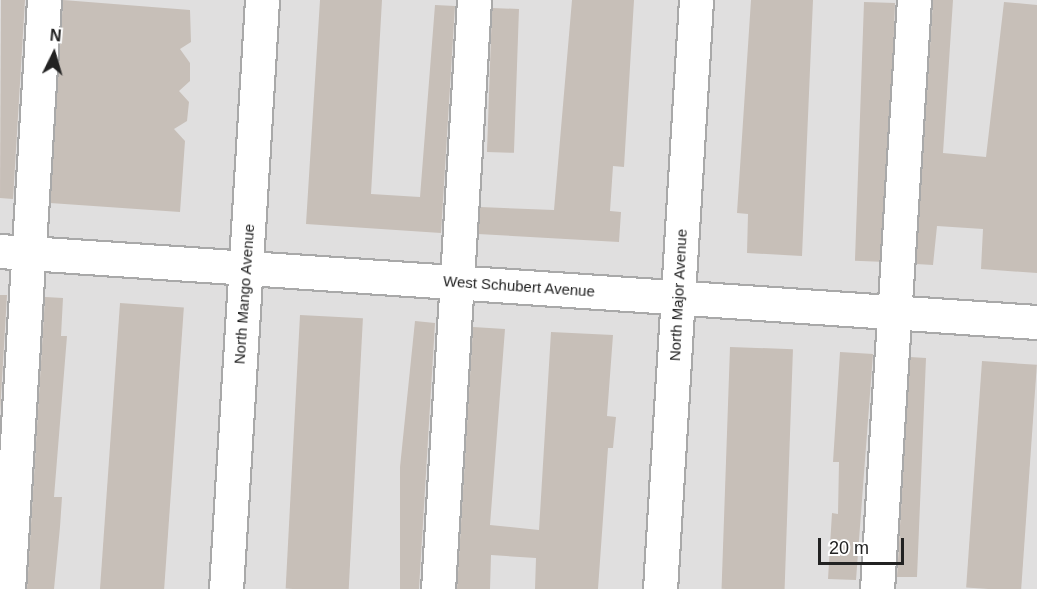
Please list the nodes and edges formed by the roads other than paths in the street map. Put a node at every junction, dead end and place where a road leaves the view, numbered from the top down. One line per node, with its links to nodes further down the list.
1 (44, 0): 6 (street)
2 (262, 0): 7 (street, North Mango Avenue)
3 (474, 0): 8 (street)
4 (696, 0): 9 (street, North Major Avenue)
5 (914, 0): 10 (street)
6 (14, 252): 7 (street, West Schubert Avenue); 12 (street)
7 (246, 267): 8 (street, West Schubert Avenue); 13 (street, North Mango Avenue)
8 (458, 282): 9 (street, West Schubert Avenue); 14 (street)
9 (678, 297): 10 (street, West Schubert Avenue); 15 (street, North Major Avenue)
10 (895, 312): 11 (street, West Schubert Avenue); 16 (street)
11 (1037, 322)
12 (8, 589)
13 (226, 589)
14 (438, 589)
15 (660, 589)
16 (877, 589)

